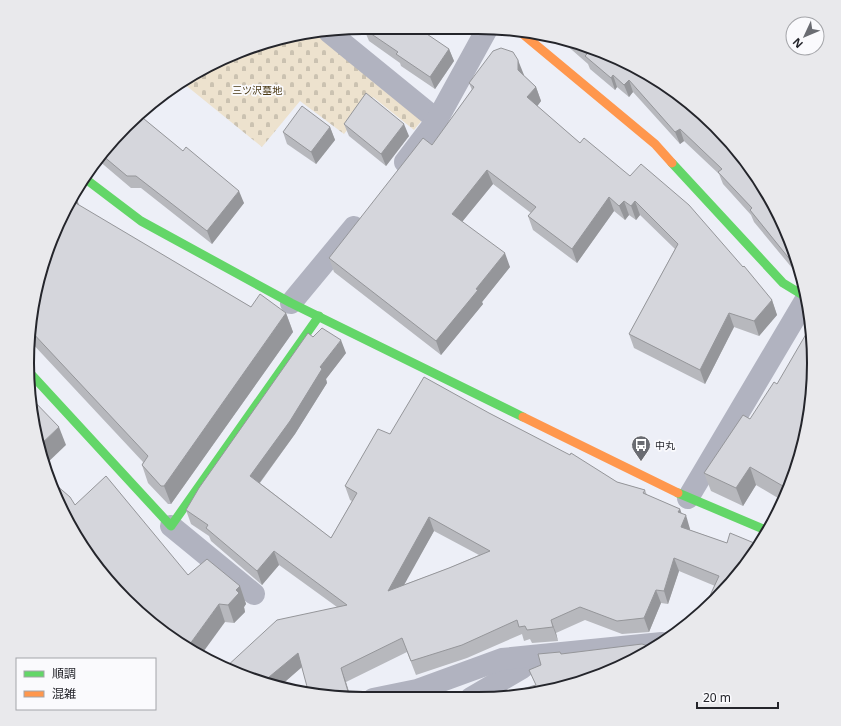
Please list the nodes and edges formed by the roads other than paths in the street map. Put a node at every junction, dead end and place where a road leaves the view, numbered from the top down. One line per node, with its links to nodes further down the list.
1 (480, 34): 4 (street)
2 (334, 36): 4 (street)
3 (528, 38): 8 (street)
4 (437, 120): 5 (street)
5 (392, 178)
6 (88, 181): 9 (street)
7 (364, 213): 9 (street)
8 (800, 294)
9 (291, 303): 11 (street)
10 (802, 305): 13 (street)
11 (320, 316): 13 (street); 14 (street)
12 (35, 378): 14 (street)
13 (688, 498): 15 (street)
14 (171, 526): 16 (street)
15 (763, 528)
16 (254, 594)
17 (648, 644): 18 (street)
18 (537, 656): 19 (street); 20 (street)
19 (407, 692)
20 (481, 692)

